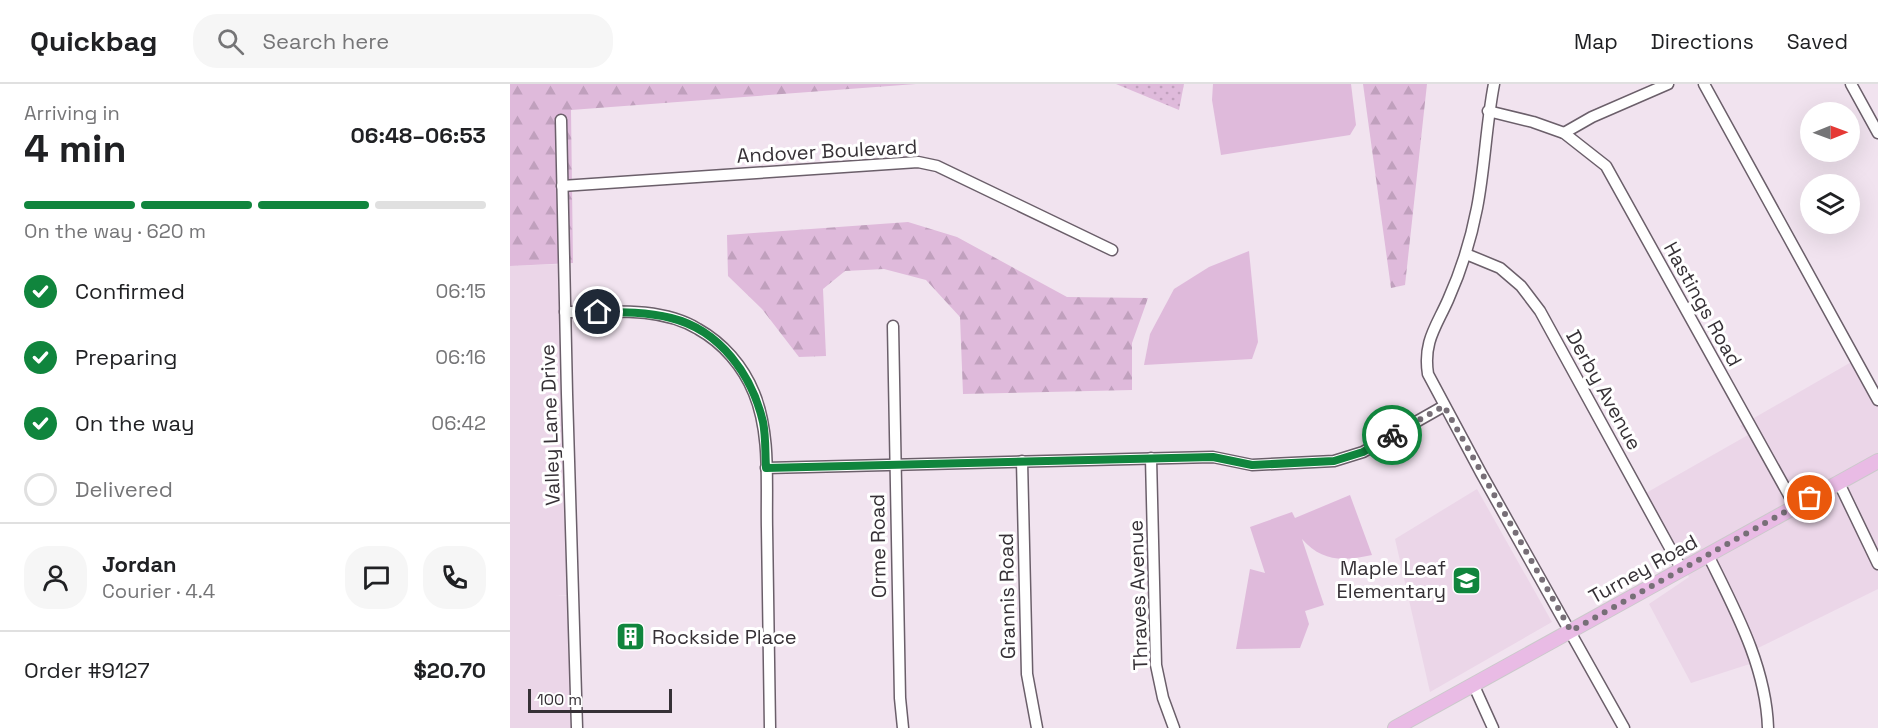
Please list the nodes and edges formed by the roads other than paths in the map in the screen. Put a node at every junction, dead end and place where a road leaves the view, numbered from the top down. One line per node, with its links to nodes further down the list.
1 (1494, 84): 5 (street)
2 (1668, 84): 7 (street)
3 (1704, 84): 14 (street)
4 (1851, 84): 8 (street)
5 (1488, 111): 7 (street, Hastings Road); 11 (street)
6 (561, 120): 9 (street, Valley Lane Drive)
7 (1564, 133): 22 (street, Hastings Road)
8 (1878, 133)
9 (562, 186): 10 (street, Andover Boulevard); 12 (street, Valley Lane Drive)
10 (1112, 250)
11 (1466, 254): 15 (street); 25 (street, Derby Avenue)
12 (565, 312): 20 (street); 28 (street, Valley Lane Drive)
13 (893, 327): 19 (street, Orme Road)
14 (1878, 400)
15 (1444, 406): 16 (street); 26 (street)
16 (1151, 458): 17 (street); 32 (street, Thraves Avenue)
17 (1022, 461): 19 (street); 31 (street, Grannis Road)
18 (1878, 461): 21 (main road, Turney Road)
19 (894, 466): 20 (street); 30 (street, Orme Road)
20 (766, 468): 29 (street)
21 (1839, 483): 22 (main road, Turney Road); 24 (street)
22 (1795, 506): 23 (main road, Turney Road)
23 (1708, 555): 25 (main road, Turney Road); 36 (street)
24 (1878, 564)
25 (1682, 570): 26 (main road, Turney Road)
26 (1571, 631): 27 (main road, Turney Road); 35 (street)
27 (1474, 686): 33 (main road, Turney Road); 34 (street)
28 (577, 728)
29 (770, 728)
30 (903, 728)
31 (1037, 728)
32 (1174, 728)
33 (1395, 728)
34 (1493, 728)
35 (1624, 728)
36 (1768, 728)

